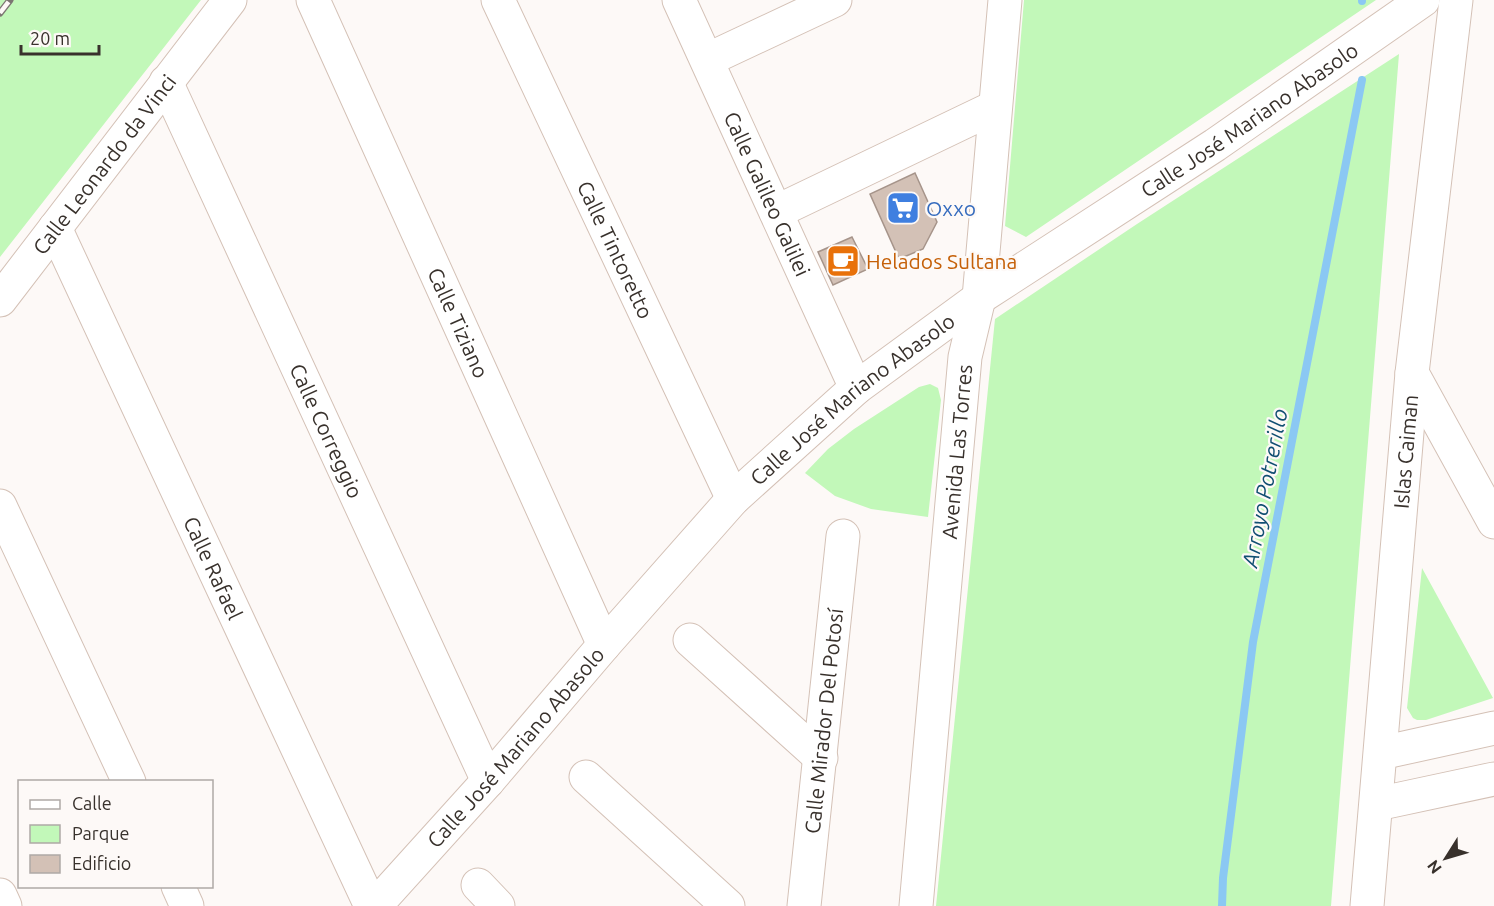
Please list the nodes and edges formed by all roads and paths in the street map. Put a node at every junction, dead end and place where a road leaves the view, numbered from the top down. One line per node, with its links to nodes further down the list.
1 (230, 0): 10 (street, Calle Leonardo da Vinci)
2 (313, 0): 23 (street, Calle Tiziano)
3 (498, 0): 18 (street, Calle Tintoretto)
4 (679, 0): 9 (street, Calle Galileo Galilei)
5 (835, 0): 9 (street)
6 (1005, 0): 11 (street, Avenida Las Torres)
7 (1423, 0): 14 (street, Calle José Mariano Abasolo)
8 (1456, 0): 16 (street, Islas Caiman)
9 (707, 60): 12 (street, Calle Galileo Galilei)
10 (166, 82): 13 (street, Calle Leonardo da Vinci); 30 (street, Calle Correggio)
11 (995, 107): 12 (street); 14 (street, Avenida Las Torres)
12 (776, 212): 17 (street, Calle Galileo Galilei)
13 (55, 228): 15 (street, Calle Leonardo da Vinci); 36 (street, Calle Rafael)
14 (979, 298): 17 (street, Calle José Mariano Abasolo); 39 (street, Avenida Las Torres)
15 (0, 300)
16 (1412, 373): 20 (street); 25 (street, Islas Caiman)
17 (856, 388): 18 (street, Calle José Mariano Abasolo)
18 (733, 499): 23 (street, Calle José Mariano Abasolo)
19 (0, 506): 29 (street)
20 (1494, 522)
21 (843, 536): 26 (street, Calle Mirador Del Potosí)
22 (690, 640): 26 (street)
23 (604, 645): 30 (street, Calle José Mariano Abasolo)
24 (1494, 728): 25 (street)
25 (1380, 753): 31 (street, Islas Caiman)
26 (821, 758): 38 (street, Calle Mirador Del Potosí)
27 (586, 777): 37 (street)
28 (1494, 779): 31 (street)
29 (128, 780)
30 (488, 781): 36 (street, Calle José Mariano Abasolo)
31 (1377, 804): 40 (street, Islas Caiman)
32 (179, 888): 35 (street)
33 (0, 895): 34 (street)
34 (5, 906)
35 (187, 906)
36 (373, 906)
37 (728, 906)
38 (804, 906)
39 (916, 906)
40 (1367, 906)

